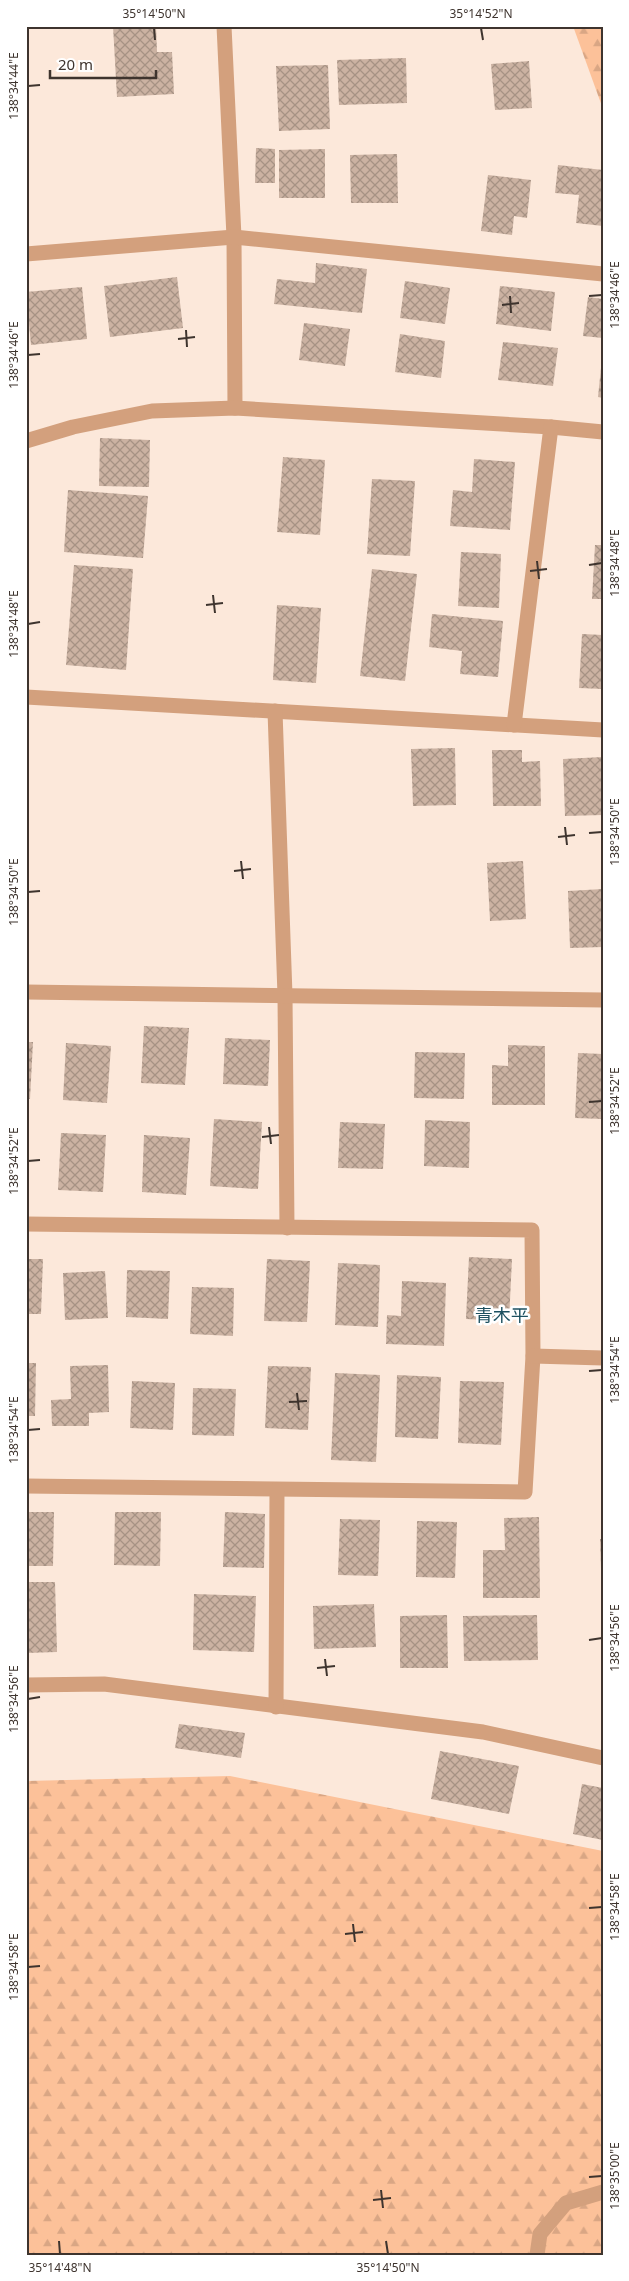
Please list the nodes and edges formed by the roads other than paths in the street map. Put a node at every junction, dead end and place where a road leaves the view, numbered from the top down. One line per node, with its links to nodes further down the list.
1 (224, 26): 2 (street)
2 (234, 237): 3 (street); 4 (street); 5 (street)
3 (26, 254)
4 (603, 274)
5 (235, 408): 6 (street); 8 (street)
6 (551, 427): 7 (street); 11 (street)
7 (603, 432)
8 (26, 441)
9 (26, 697): 10 (street)
10 (275, 711): 11 (street); 14 (street)
11 (514, 724): 12 (street)
12 (603, 730)
13 (26, 992): 14 (street)
14 (286, 995): 15 (street); 17 (street)
15 (603, 1000)
16 (26, 1224): 17 (street)
17 (288, 1228): 18 (street)
18 (533, 1356): 19 (street); 21 (street)
19 (603, 1358)
20 (26, 1486): 21 (street)
21 (277, 1490): 23 (street)
22 (26, 1685): 23 (street)
23 (276, 1707): 24 (street)
24 (603, 1758)
25 (603, 2192): 26 (street)
26 (537, 2255)

